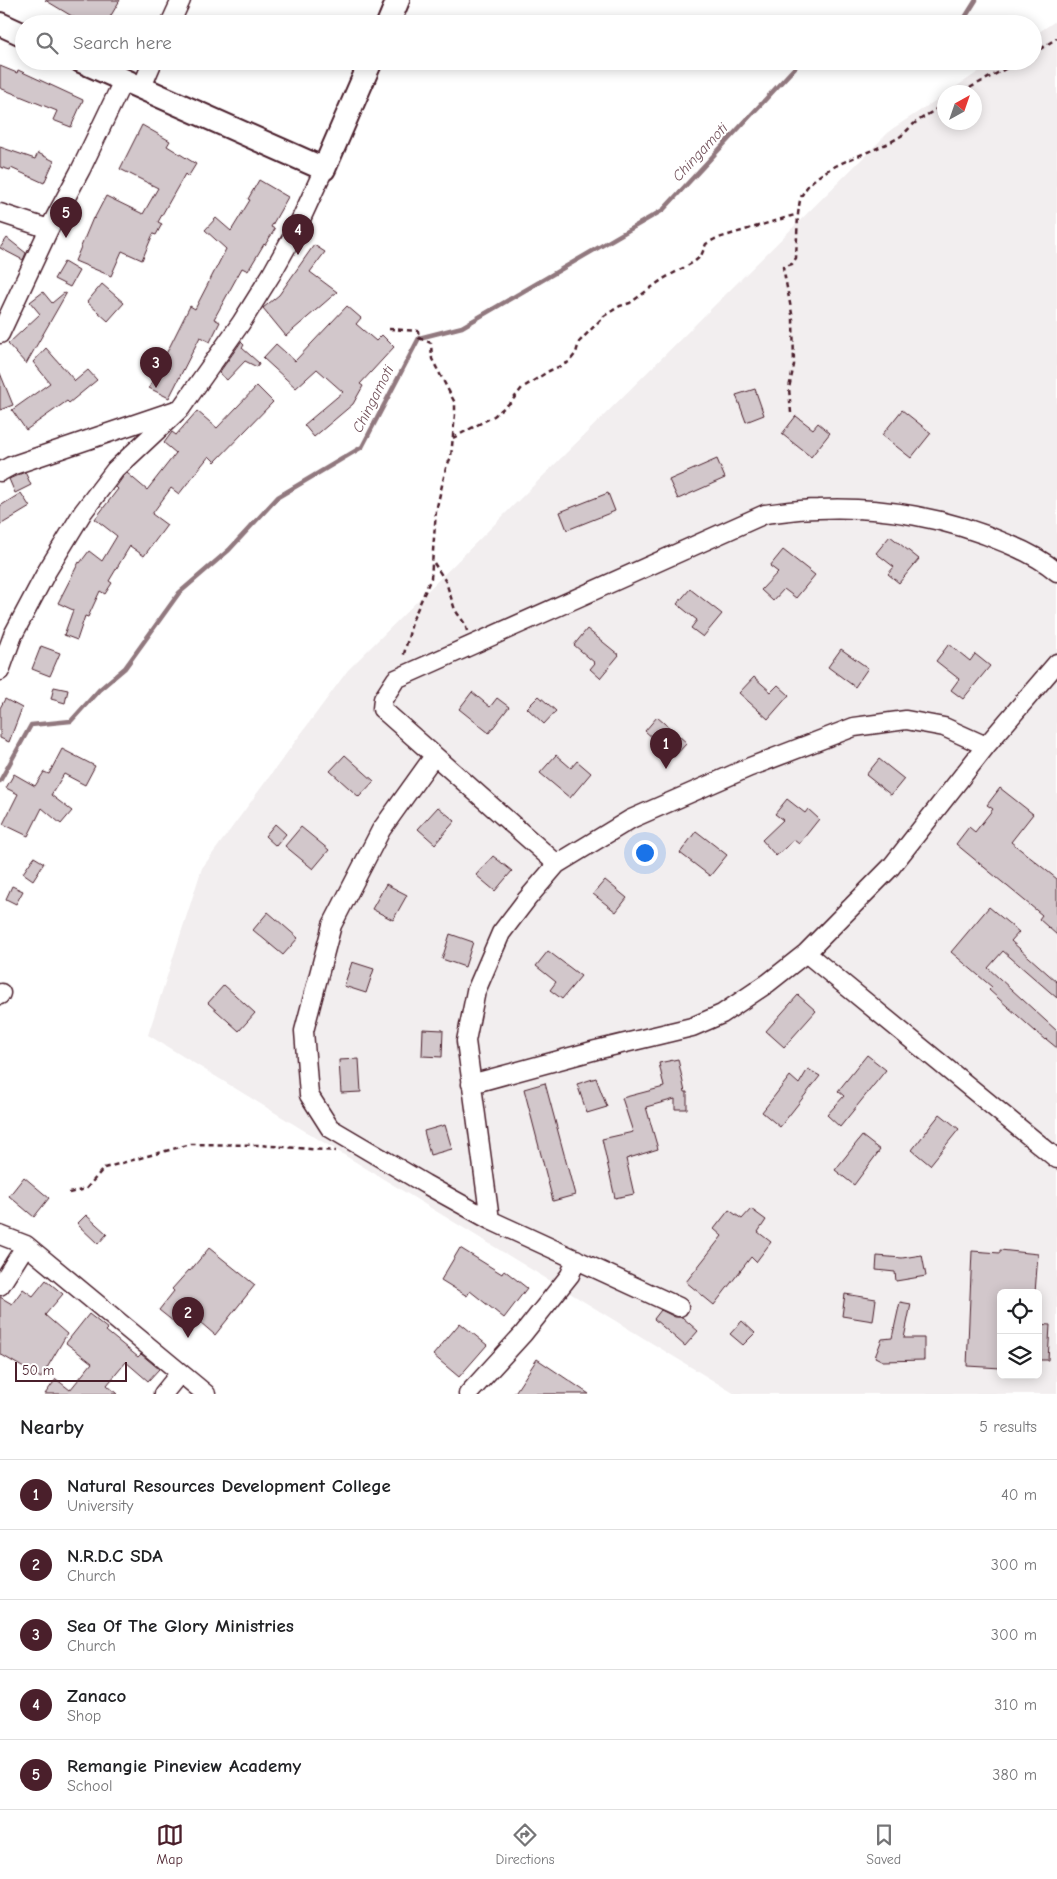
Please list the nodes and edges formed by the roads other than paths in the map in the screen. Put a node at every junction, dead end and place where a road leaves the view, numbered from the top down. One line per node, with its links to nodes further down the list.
1 (181, 0): 3 (street)
2 (398, 0): 4 (main road)
3 (174, 15)
4 (392, 15)
5 (0, 24): 6 (main road)
6 (15, 31)
7 (100, 70): 10 (main road)
8 (146, 70): 10 (street)
9 (367, 70): 11 (main road)
10 (132, 85): 11 (main road); 13 (street)
11 (324, 169): 15 (street)
12 (0, 213): 13 (street)
13 (49, 229): 14 (street)
14 (0, 334)
15 (181, 408): 16 (street); 19 (street)
16 (0, 472)
17 (1057, 572): 21 (street)
18 (1057, 663): 20 (street)
19 (0, 671)
20 (986, 746): 22 (street); 23 (street)
21 (434, 756): 22 (street); 26 (street)
22 (557, 864): 24 (street)
23 (806, 953): 24 (street); 25 (street)
24 (471, 1084): 26 (street)
25 (1057, 1159)
26 (490, 1220): 29 (street)
27 (0, 1235): 28 (street)
28 (26, 1245): 30 (street); 32 (street)
29 (576, 1259): 31 (street); 35 (street)
30 (0, 1286)
31 (679, 1306)
32 (180, 1373): 33 (street); 34 (street)
33 (163, 1394)
34 (206, 1394)
35 (468, 1394)

